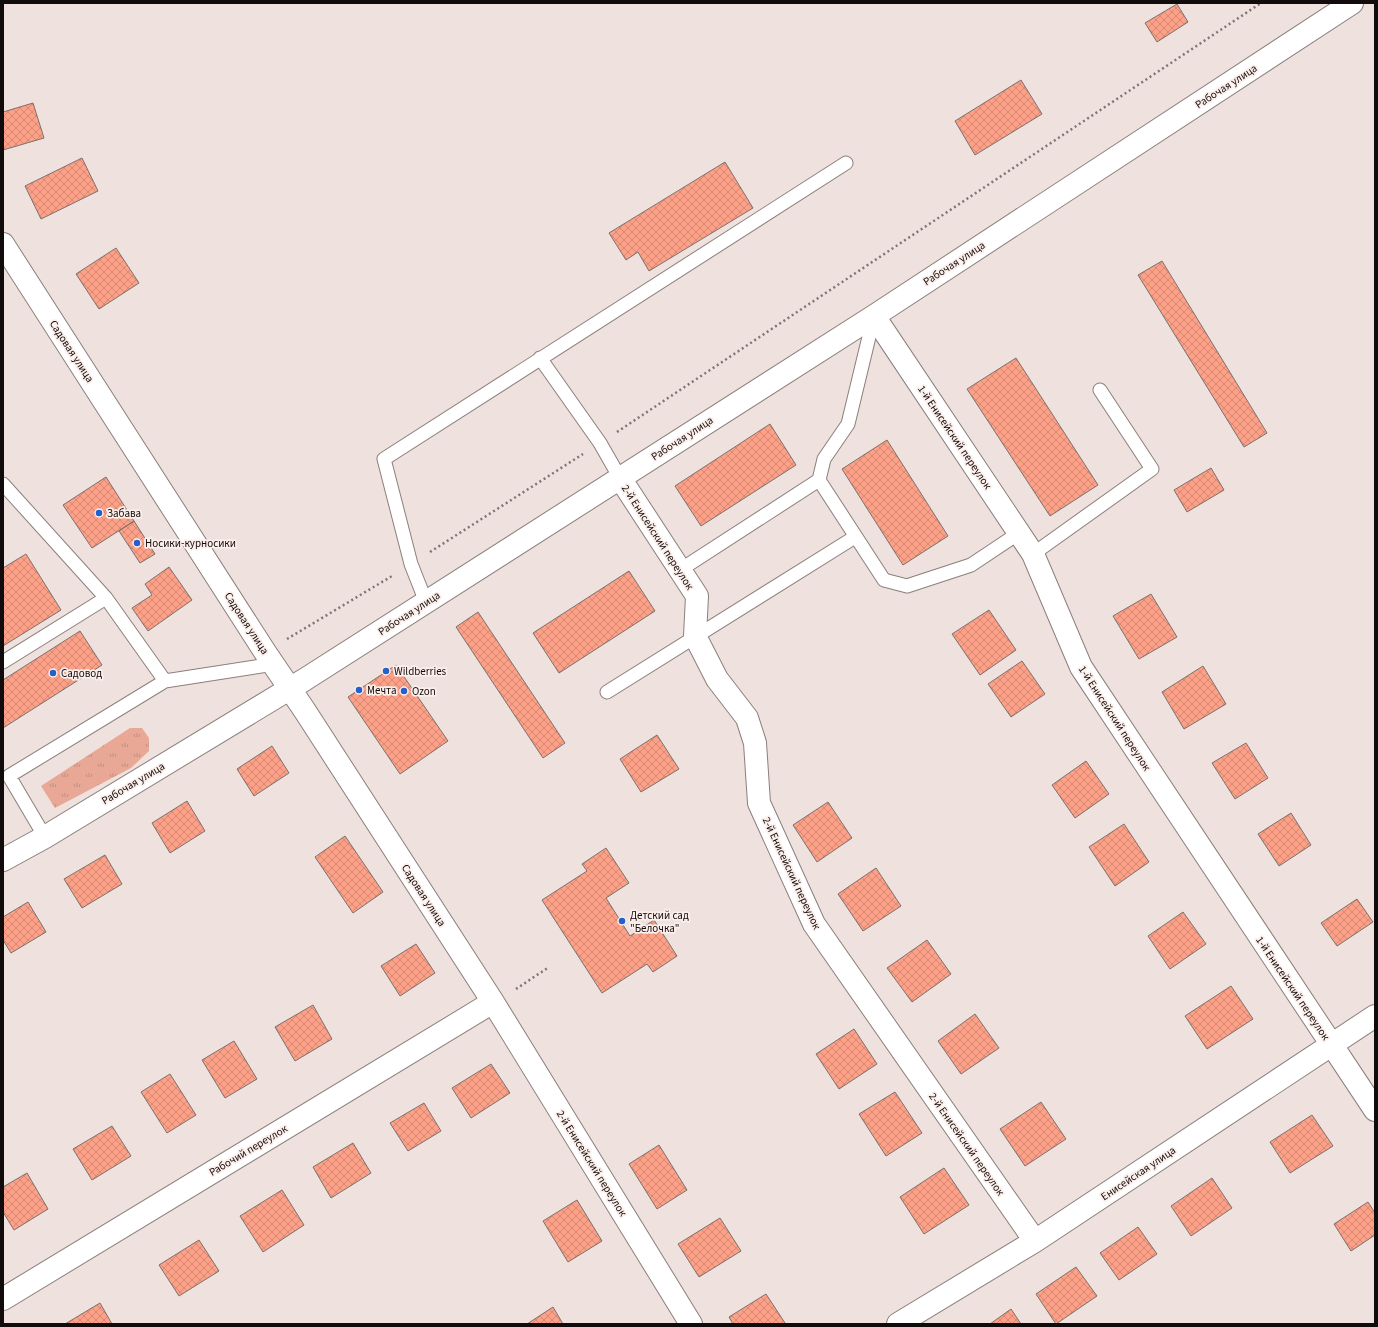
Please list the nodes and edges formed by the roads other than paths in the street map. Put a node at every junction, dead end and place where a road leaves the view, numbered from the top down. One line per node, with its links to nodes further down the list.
1 (1340, 6): 4 (street, Рабочая улица)
2 (846, 163): 5 (lane)
3 (3, 244): 17 (street, Садовая улица)
4 (874, 316): 7 (street, Рабочая улица); 8 (lane); 10 (street, 1-й Енисейский переулок)
5 (540, 358): 7 (lane); 15 (lane)
6 (1100, 390): 12 (lane)
7 (620, 478): 13 (street, 2-й Енисейский переулок); 15 (street, Рабочая улица)
8 (819, 480): 11 (lane); 13 (lane)
9 (3, 484): 14 (lane)
10 (1018, 533): 11 (lane); 12 (street, 1-й Енисейский переулок)
11 (855, 537): 16 (lane)
12 (1033, 554): 26 (street, 1-й Енисейский переулок)
13 (680, 570): 16 (street, 2-й Енисейский переулок)
14 (106, 598): 18 (lane); 19 (lane)
15 (426, 602): 20 (street, Рабочая улица)
16 (695, 636): 21 (lane); 28 (street, 2-й Енисейский переулок)
17 (269, 658): 19 (lane); 20 (street, Садовая улица)
18 (3, 662)
19 (165, 681): 22 (lane)
20 (291, 689): 22 (street, Рабочая улица); 24 (street, Садовая улица)
21 (607, 692)
22 (44, 837): 23 (street, Рабочая улица)
23 (3, 860)
24 (493, 1002): 29 (street, Рабочий переулок); 30 (street, 2-й Енисейский переулок)
25 (1375, 1016): 26 (street, Енисейская улица)
26 (1331, 1045): 27 (street, 1-й Енисейский переулок); 28 (street, Енисейская улица)
27 (1375, 1110)
28 (1034, 1241): 31 (street, Енисейская улица)
29 (3, 1299)
30 (691, 1324)
31 (898, 1324)

